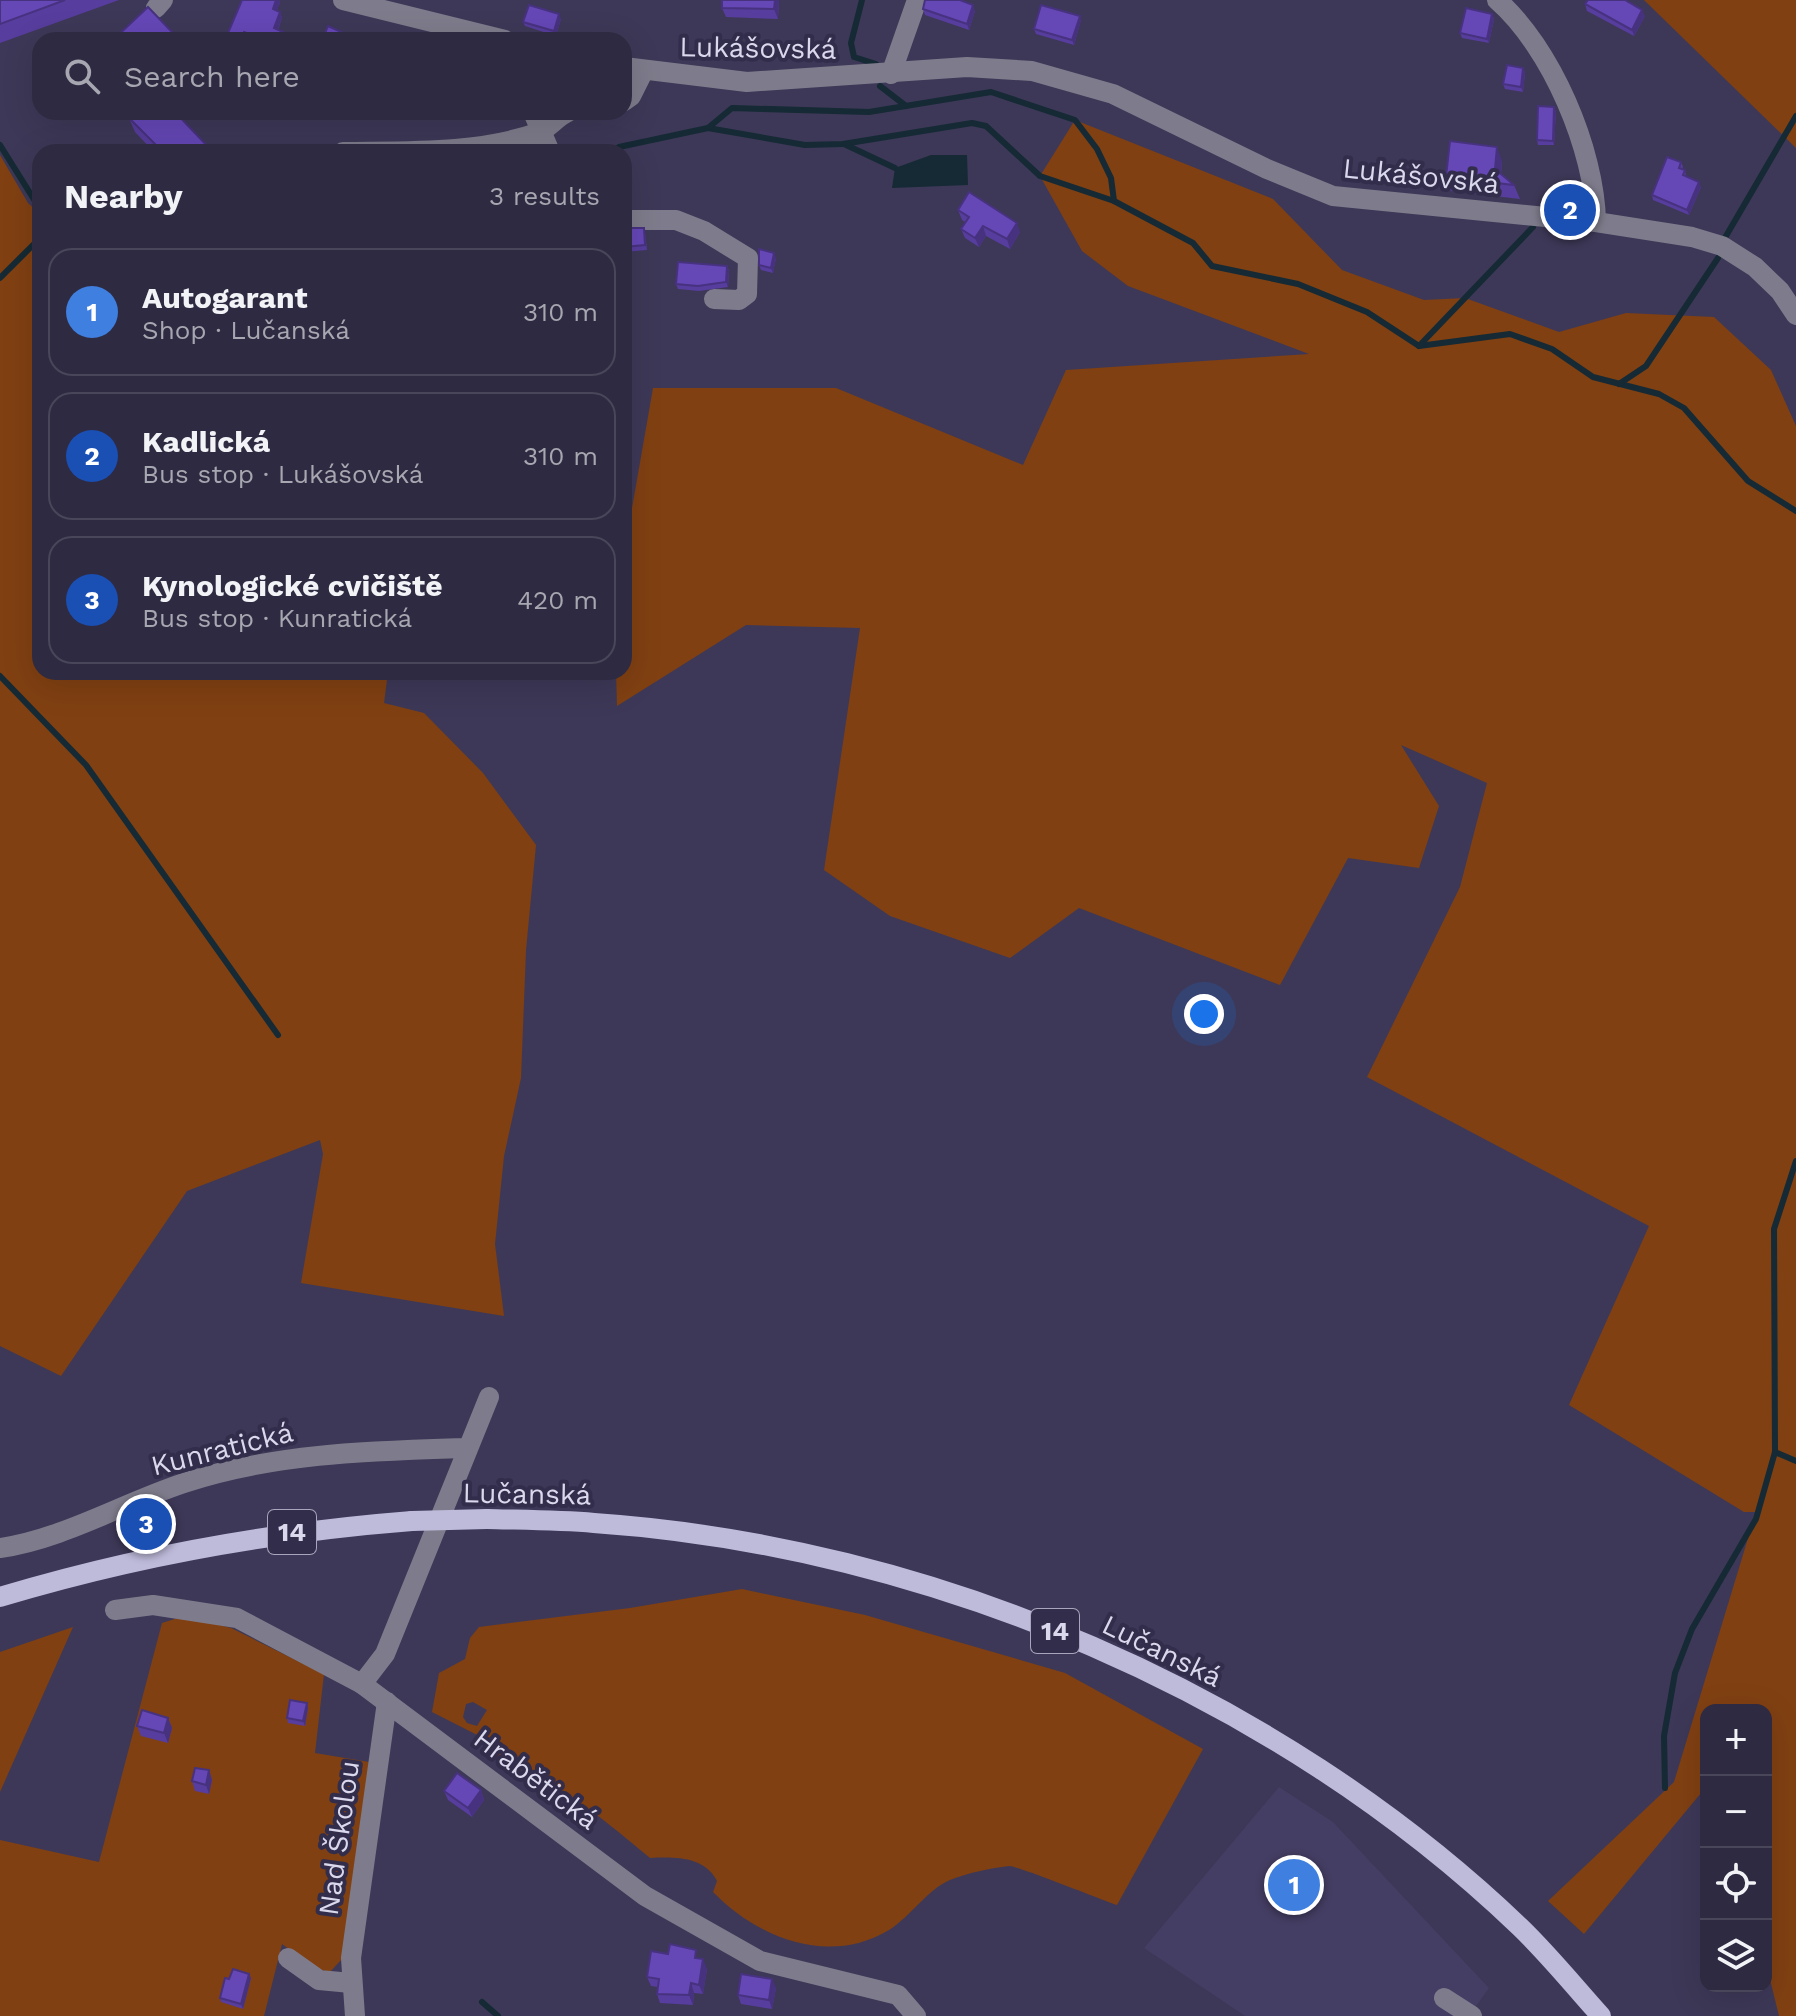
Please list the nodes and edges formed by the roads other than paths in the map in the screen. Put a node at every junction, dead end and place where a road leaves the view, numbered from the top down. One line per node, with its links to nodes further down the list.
1 (343, 0): 4 (street)
2 (917, 0): 8 (street)
3 (1497, 0): 15 (street)
4 (438, 25): 5 (street); 6 (street)
5 (447, 32)
6 (469, 32)
7 (634, 70): 8 (street, Lukášovská)
8 (891, 74): 15 (street, Lukášovská)
9 (536, 120): 11 (street)
10 (557, 120): 11 (street)
11 (540, 132): 12 (street); 13 (street)
12 (473, 144)
13 (546, 144)
14 (632, 220): 16 (street)
15 (1596, 222): 17 (street, Lukášovská)
16 (714, 299)
17 (1796, 315)
18 (489, 1397): 19 (street)
19 (466, 1448): 20 (street, Kunratická); 23 (street)
20 (0, 1548)
21 (0, 1597): 28 (main road, Lučanská / 14, bridge)
22 (115, 1610): 23 (street, Hrabětická)
23 (362, 1684): 24 (street, Hrabětická)
24 (387, 1702): 26 (street, Nad Školou); 30 (street, Hrabětická)
25 (288, 1958): 26 (street)
26 (351, 1983): 29 (street, Nad Školou)
27 (1444, 1998): 31 (street)
28 (1594, 2014)
29 (355, 2016)
30 (916, 2016)
31 (1472, 2016)

